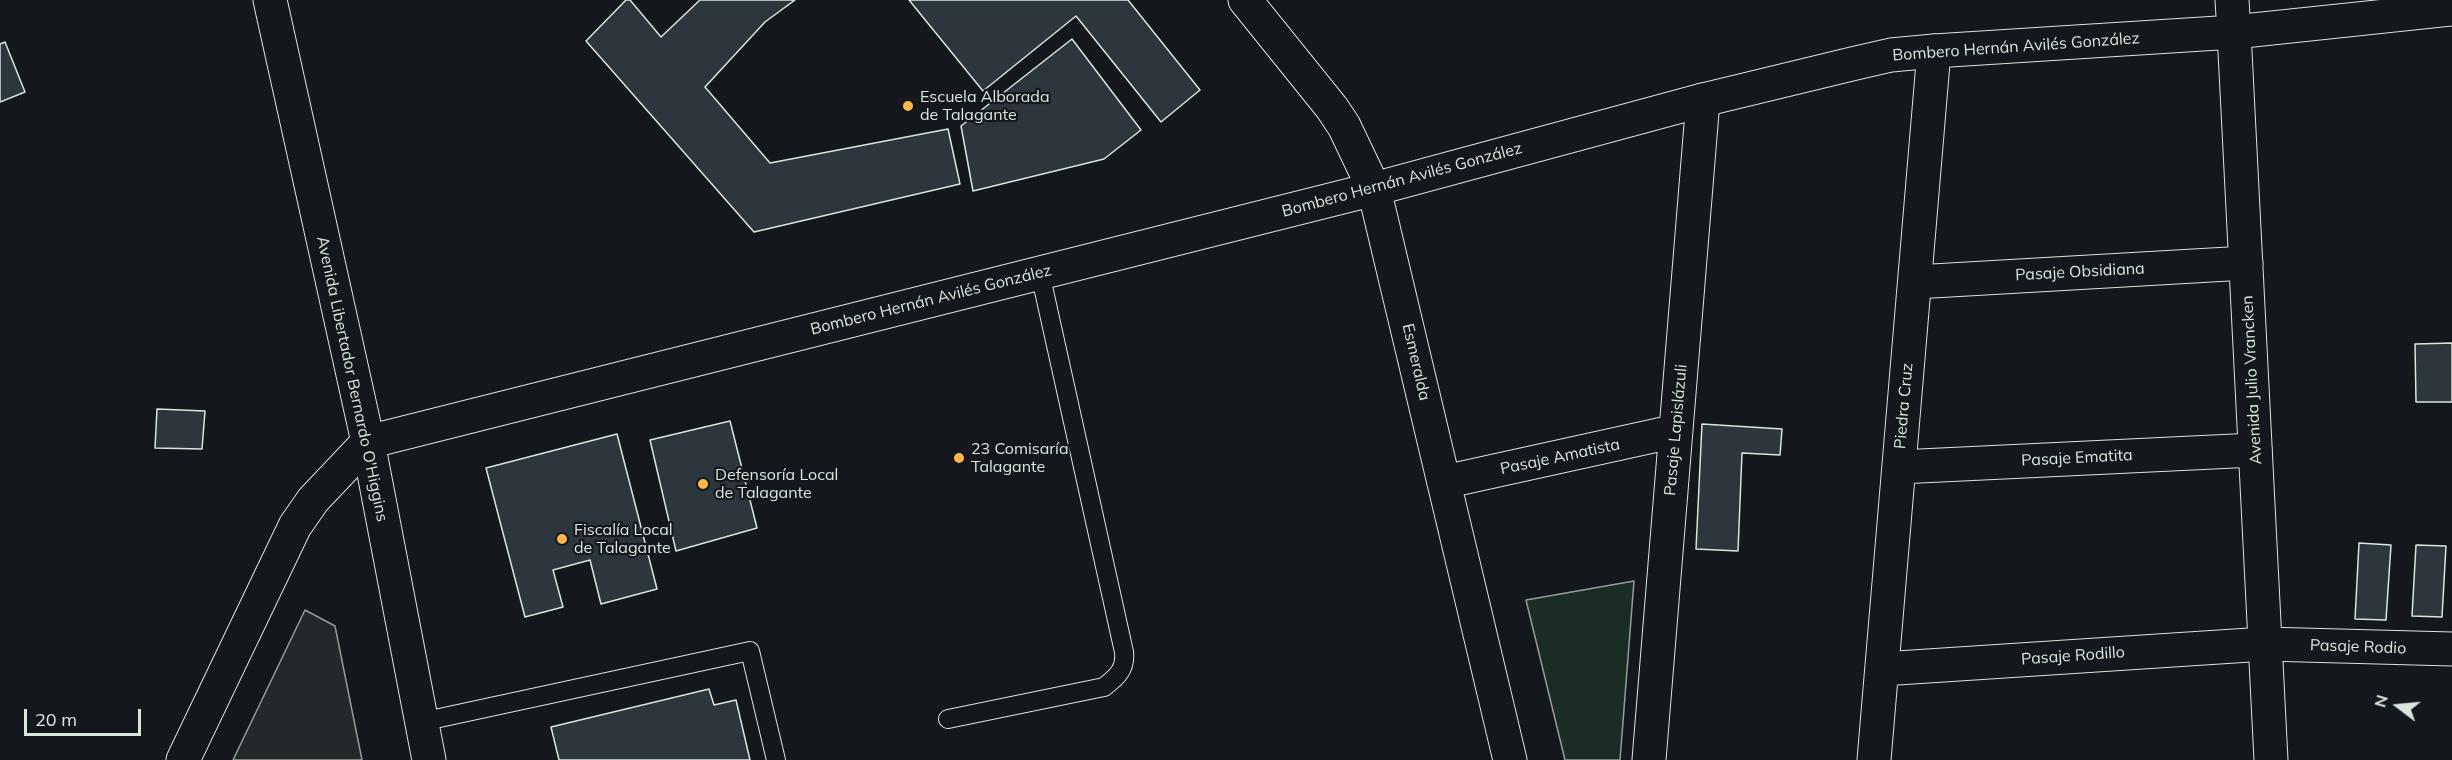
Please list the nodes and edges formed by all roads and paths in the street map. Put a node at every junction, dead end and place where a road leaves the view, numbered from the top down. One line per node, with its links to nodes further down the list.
1 (270, 0): 13 (street, Avenida Libertador Bernardo O'Higgins)
2 (1245, 0): 8 (street, Esmeralda)
3 (2232, 0): 5 (street, Avenida Julio Vrancken)
4 (2452, 9): 5 (street, Bombero Hernán Avilés González)
5 (2234, 32): 6 (street, Bombero Hernán Avilés González); 9 (street, Avenida Julio Vrancken)
6 (1934, 51): 7 (street, Bombero Hernán Avilés González); 11 (street, Piedra Cruz)
7 (1703, 100): 8 (street, Bombero Hernán Avilés González); 12 (street, Pasaje Lapislázuli)
8 (1374, 189): 10 (street, Bombero Hernán Avilés González); 16 (street, Esmeralda)
9 (2246, 263): 11 (street, Pasaje Obsidiana); 14 (street, Avenida Julio Vrancken)
10 (1040, 273): 13 (street, Bombero Hernán Avilés González); 20 (lane)
11 (1915, 282): 15 (street, Piedra Cruz)
12 (1676, 431): 16 (street, Pasaje Amatista); 26 (street, Pasaje Lapislázuli)
13 (368, 442): 21 (street, Avenida Libertador Bernardo O'Higgins); 22 (street)
14 (2255, 450): 15 (street, Pasaje Ematita); 17 (street, Avenida Julio Vrancken)
15 (1899, 467): 19 (street, Piedra Cruz)
16 (1444, 482): 25 (street, Esmeralda)
17 (2265, 644): 18 (street, Pasaje Rodio); 19 (street, Pasaje Rodillo); 28 (street, Avenida Julio Vrancken)
18 (2452, 649)
19 (1882, 669): 27 (street, Piedra Cruz)
20 (948, 719)
21 (421, 722): 23 (street, Avenida Libertador Bernardo O'Higgins); 24 (lane)
22 (183, 760)
23 (429, 760)
24 (776, 760)
25 (1510, 760)
26 (1650, 760)
27 (1874, 760)
28 (2271, 760)

